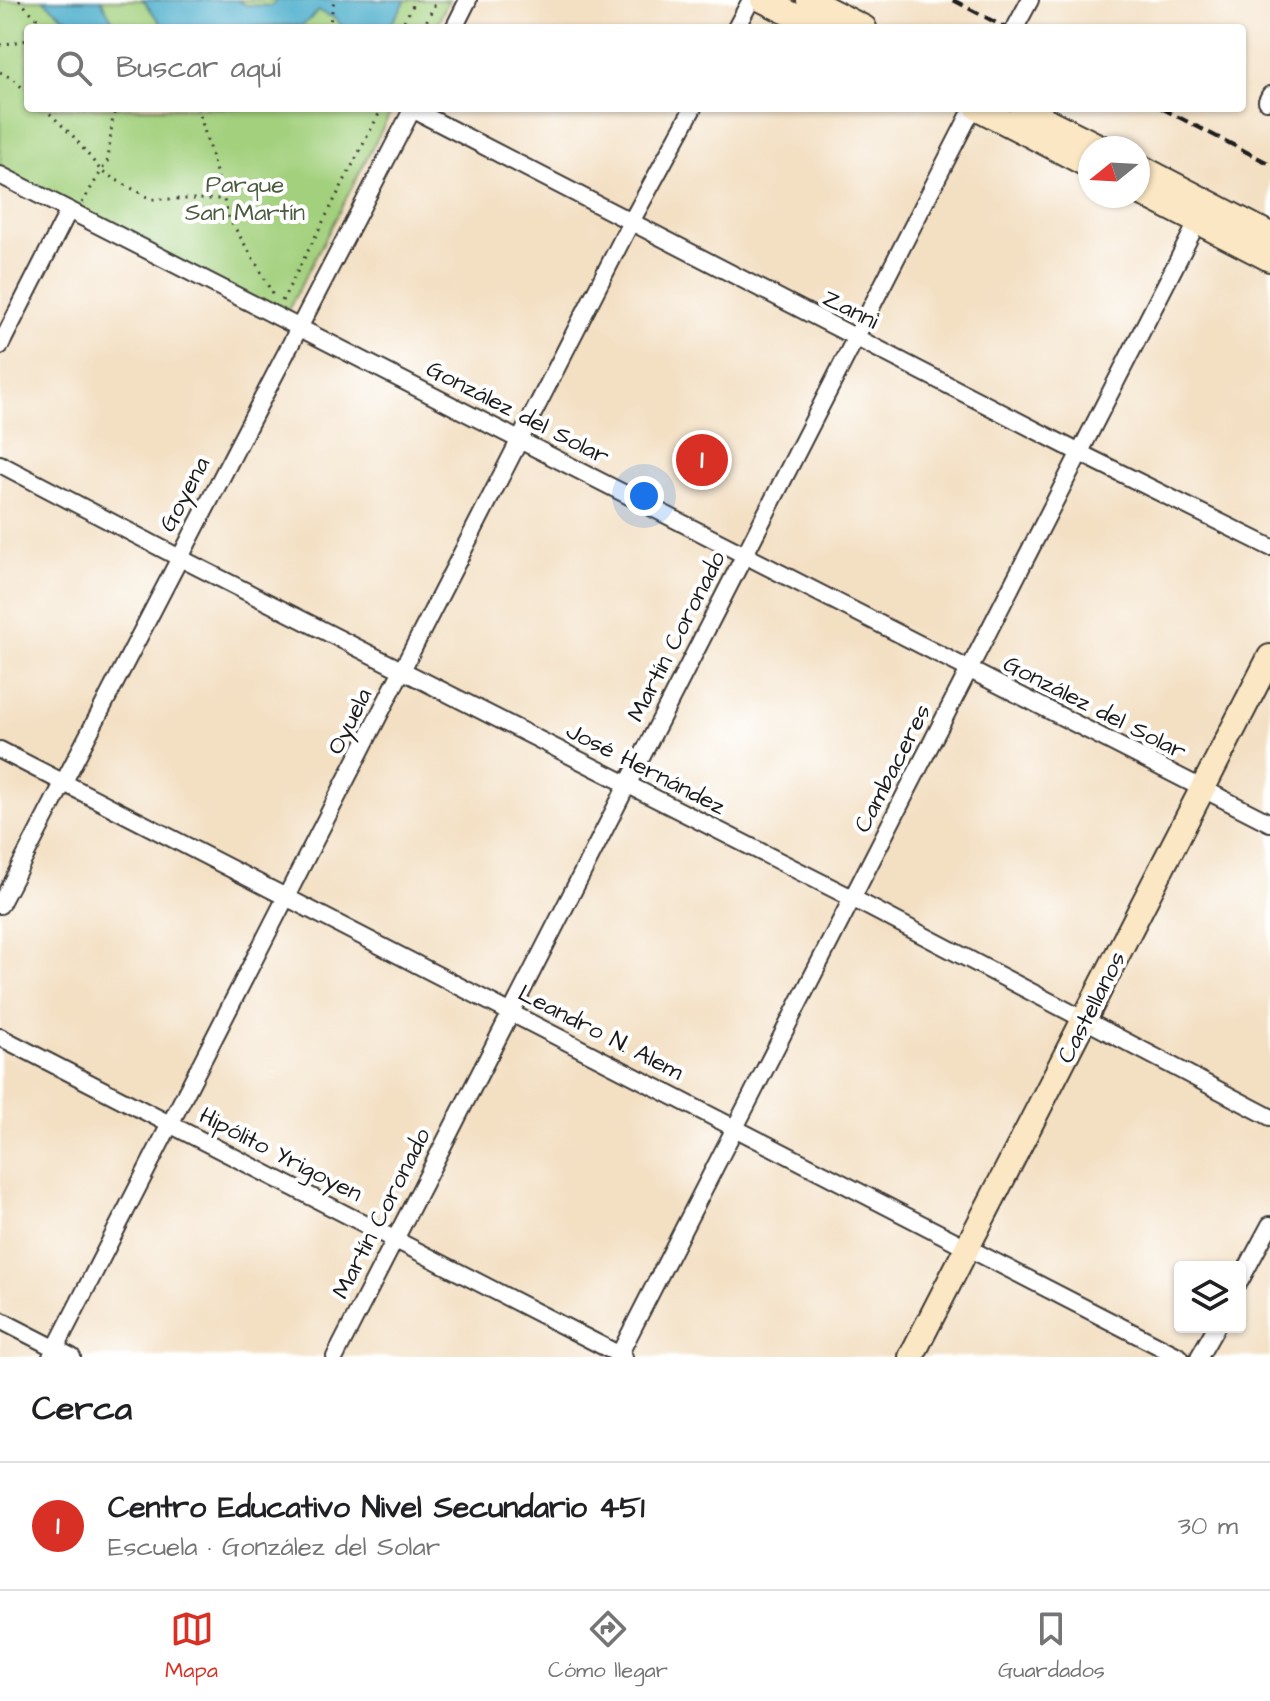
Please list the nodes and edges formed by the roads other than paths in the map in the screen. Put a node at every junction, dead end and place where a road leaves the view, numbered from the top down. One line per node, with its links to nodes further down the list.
1 (468, 0): 6 (street)
2 (751, 0): 7 (street)
3 (763, 0): 8 (street)
4 (809, 0): 9 (street)
5 (1030, 0): 10 (street)
6 (456, 24)
7 (738, 24)
8 (811, 24)
9 (856, 24)
10 (1017, 24)
11 (410, 112): 27 (street, Goyena)
12 (418, 112): 24 (street, Zanni)
13 (691, 112): 24 (street, Oyuela)
14 (973, 112): 28 (street, Martín Coronado)
15 (983, 112): 18 (street)
16 (1030, 112): 17 (street)
17 (1078, 136)
18 (1078, 160)
19 (1150, 174): 23 (street)
20 (0, 175): 22 (street, González del Solar)
21 (1150, 195): 23 (street)
22 (73, 211): 27 (street, González del Solar); 29 (street)
23 (1203, 212): 25 (street); 26 (street); 31 (street, Cambaceres)
24 (631, 222): 28 (street, Zanni); 30 (street, Oyuela)
25 (1270, 235)
26 (1270, 259)
27 (300, 328): 30 (street, González del Solar); 35 (street, Goyena)
28 (855, 338): 31 (street, Zanni); 34 (street, Martín Coronado)
29 (0, 346)
30 (520, 440): 34 (street, González del Solar); 37 (street, Oyuela)
31 (1080, 453): 33 (street, Zanni); 38 (street, Cambaceres)
32 (0, 464): 35 (street, José Hernández)
33 (1270, 547)
34 (744, 555): 38 (street, González del Solar); 41 (street, Martín Coronado)
35 (178, 557): 37 (street, José Hernández); 40 (street, Goyena)
36 (1270, 657): 42 (street, Castellanos)
37 (402, 670): 41 (street, José Hernández); 44 (street, Oyuela)
38 (969, 670): 42 (street, González del Solar); 45 (street, Cambaceres)
39 (0, 750): 40 (street, Leandro N. Alem)
40 (63, 782): 44 (street, Leandro N. Alem); 46 (street, Goyena)
41 (626, 786): 45 (street, José Hernández); 47 (street, Martín Coronado)
42 (1202, 789): 43 (street, González del Solar); 48 (street, Castellanos)
43 (1270, 823)
44 (286, 897): 47 (street, Leandro N. Alem); 51 (street, Oyuela)
45 (852, 898): 48 (street, José Hernández); 52 (street, Cambaceres)
46 (0, 905)
47 (511, 1012): 52 (street, Leandro N. Alem); 54 (street, Martín Coronado)
48 (1084, 1020): 50 (street, José Hernández); 55 (street, Castellanos)
49 (0, 1037): 51 (street, Hipólito Yrigoyen)
50 (1270, 1117)
51 (170, 1124): 54 (street, Hipólito Yrigoyen); 59 (street, Oyuela)
52 (735, 1127): 55 (street, Leandro N. Alem); 60 (street, Cambaceres)
53 (1270, 1225): 56 (street)
54 (395, 1239): 60 (street, Hipólito Yrigoyen); 62 (street, Martín Coronado)
55 (967, 1247): 63 (street, Castellanos); 64 (street, Leandro N. Alem)
56 (1246, 1270)
57 (0, 1320): 59 (street)
58 (1213, 1333): 65 (street)
59 (53, 1353): 61 (street)
60 (621, 1356)
61 (72, 1357)
62 (335, 1357)
63 (911, 1357)
64 (1180, 1357)
65 (1199, 1357)

